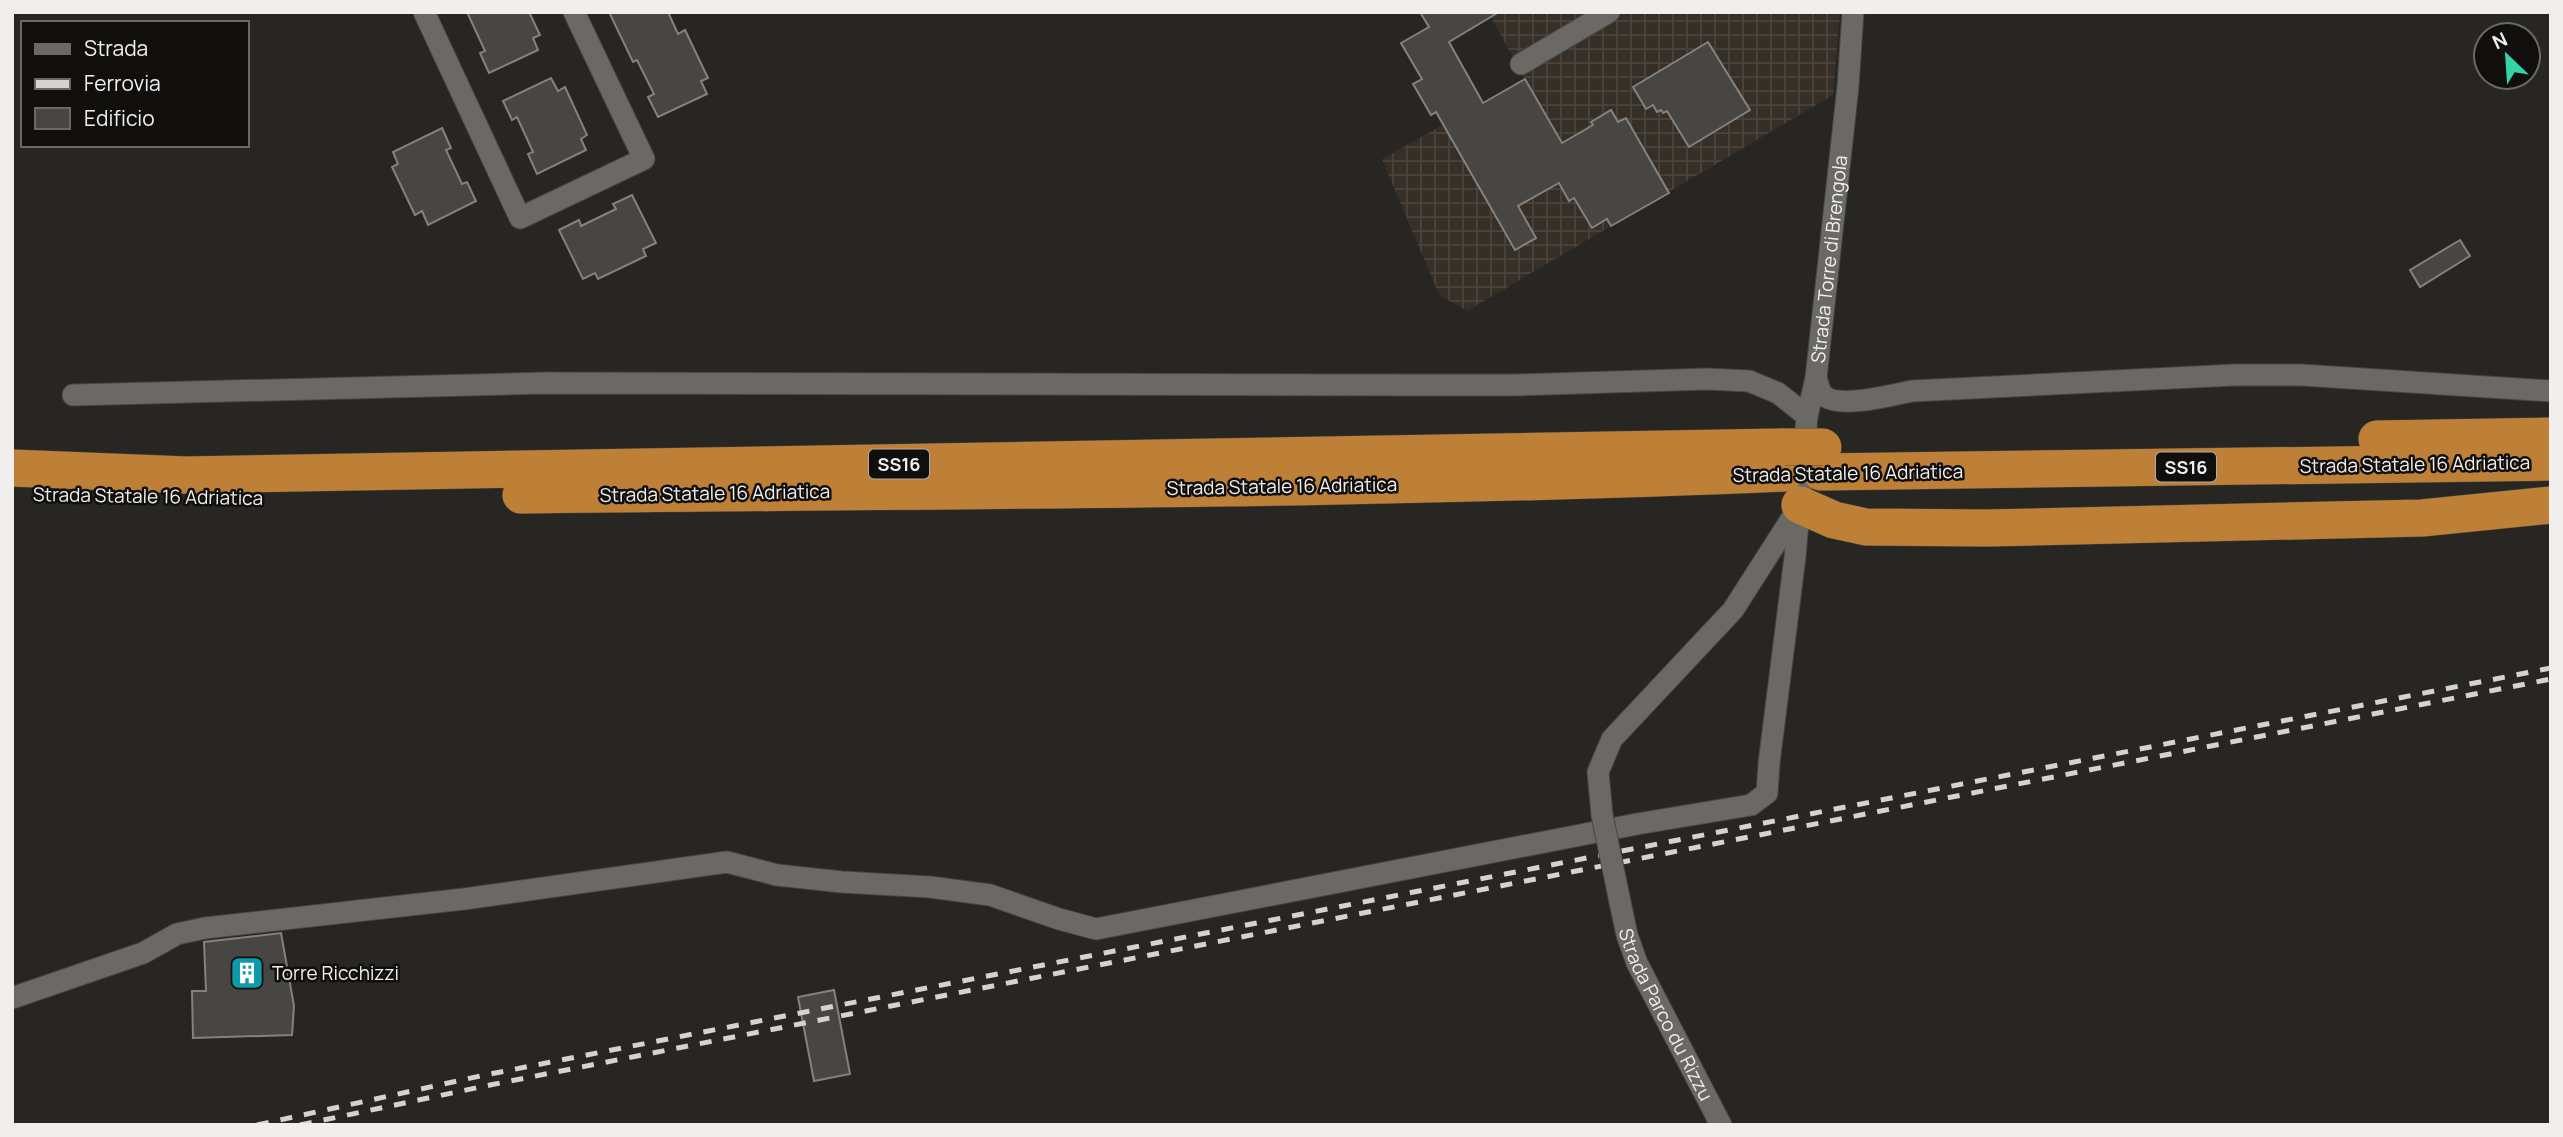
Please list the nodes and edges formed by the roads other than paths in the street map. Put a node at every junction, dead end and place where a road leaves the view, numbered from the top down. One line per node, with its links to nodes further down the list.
1 (424, 12): 2 (street)
2 (574, 12)
3 (1609, 12): 5 (street)
4 (1853, 12): 6 (street, Strada Torre di Brengola)
5 (1521, 64)
6 (1816, 378): 7 (street); 10 (street, Strada Torre di Brengola)
7 (2551, 391)
8 (73, 395): 10 (street)
9 (2551, 436): 10 (highway, Strada Statale 16 Adriatica / SS16)
10 (1817, 445): 11 (highway, Strada Statale 16 Adriatica / SS16); 12 (highway, Strada Statale 16 Adriatica / SS16); 15 (street, Strada Torre di Brengola)
11 (1785, 460): 13 (highway, Strada Statale 16 Adriatica / SS16); 14 (highway, Strada Statale 16 Adriatica / SS16)
12 (2551, 462)
13 (12, 468)
14 (12, 493)
15 (1800, 505): 16 (highway); 17 (street, Strada Torre di Brengola); 18 (street, Strada Parco du Rizzu, bridge)
16 (2551, 505)
17 (12, 998)
18 (1721, 1125)

